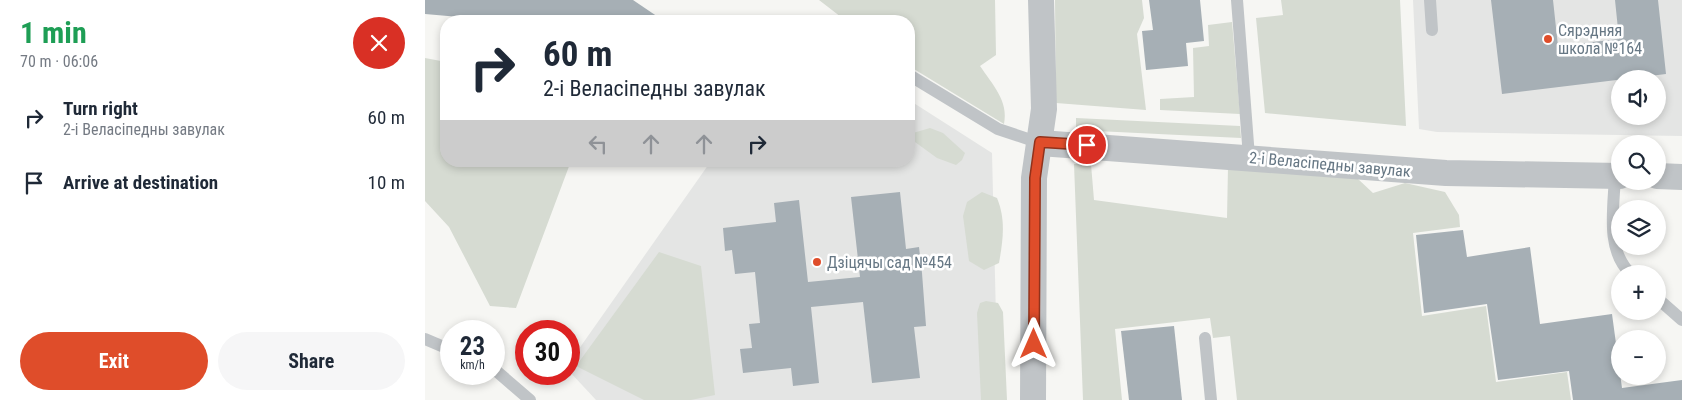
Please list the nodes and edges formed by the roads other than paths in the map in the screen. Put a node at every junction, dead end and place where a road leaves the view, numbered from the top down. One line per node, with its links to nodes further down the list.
1 (1041, 0): 6 (street)
2 (1237, 0): 7 (lane)
3 (1430, 0): 4 (lane)
4 (1432, 30)
5 (915, 79): 6 (lane)
6 (1040, 142): 7 (street, 2-і Веласіпедны завулак); 20 (street)
7 (1249, 157): 8 (street, 2-і Веласіпедны завулак)
8 (1611, 176)
9 (1666, 176): 10 (street)
10 (1682, 177)
11 (1617, 190): 12 (lane)
12 (1623, 265)
13 (1666, 306): 14 (lane)
14 (1682, 320)
15 (1205, 338): 21 (lane)
16 (425, 339): 17 (lane)
17 (440, 345)
18 (505, 378): 19 (lane)
19 (530, 400)
20 (1033, 400)
21 (1211, 400)

